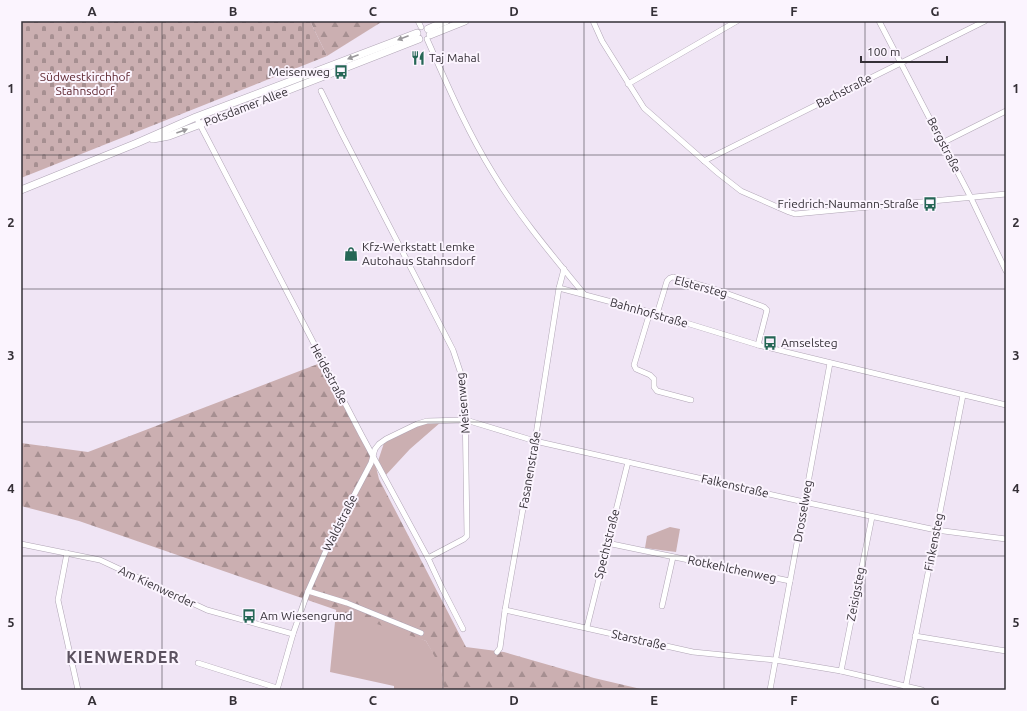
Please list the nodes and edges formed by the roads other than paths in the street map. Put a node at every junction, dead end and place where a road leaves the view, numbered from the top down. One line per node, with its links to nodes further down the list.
1 (446, 21): 7 (street, Potsdamer Allee)
2 (465, 21): 7 (street, Potsdamer Allee)
3 (593, 21): 9 (street)
4 (736, 21): 9 (street)
5 (879, 21): 8 (street, Bergstraße)
6 (984, 21): 8 (street, Bachstraße)
7 (423, 32): 12 (street, Potsdamer Allee, one-way to 12); 13 (street, Potsdamer Allee); 20 (street)
8 (901, 63): 15 (street, Bergstraße); 16 (street, Bachstraße)
9 (628, 84): 16 (street)
10 (321, 91): 31 (street, Meisenweg)
11 (1006, 112): 15 (street)
12 (196, 117): 13 (street, Heidestraße); 14 (street, Potsdamer Allee)
13 (200, 125): 14 (street, Potsdamer Allee, one-way to 13); 33 (street, Heidestraße)
14 (137, 143): 17 (street, Potsdamer Allee)
15 (942, 143): 19 (street, Bergstraße)
16 (704, 162): 19 (street)
17 (21, 190)
18 (1006, 194): 19 (street)
19 (970, 196): 21 (street, Bergstraße)
20 (564, 269): 22 (street, Fasanenstraße); 23 (street)
21 (1006, 271)
22 (560, 288): 23 (street); 32 (street, Fasanenstraße)
23 (585, 295): 24 (street, Bahnhofstraße)
24 (650, 312): 25 (street, Bahnhofstraße); 29 (street)
25 (657, 314): 26 (street, Bahnhofstraße); 26 (street, Elstersteg)
26 (758, 345): 27 (street, Bahnhofstraße)
27 (830, 363): 28 (street, Bahnhofstraße); 35 (street, Drosselweg)
28 (964, 395): 30 (street, Bahnhofstraße); 37 (street, Finkensteg)
29 (691, 400)
30 (1006, 405)
31 (466, 420): 32 (street, Falkenstraße); 33 (street, Waldstraße); 43 (street, Meisenweg)
32 (535, 441): 34 (street, Falkenstraße); 47 (street, Fasanenstraße)
33 (373, 455): 43 (street, Heidestraße); 45 (street, Waldstraße)
34 (628, 462): 35 (street, Falkenstraße); 39 (street, Spechtstraße)
35 (804, 502): 36 (street, Falkenstraße); 44 (street, Drosselweg)
36 (872, 517): 37 (street, Falkenstraße); 57 (street, Zeisigsteg)
37 (936, 530): 38 (street, Falkenstraße); 52 (street, Finkensteg)
38 (1006, 539)
39 (607, 543): 42 (street, Rotkehlchenweg); 48 (street, Spechtstraße)
40 (21, 544): 41 (street, Am Kienwerder)
41 (67, 553): 51 (street, Am Kienwerder); 60 (street)
42 (673, 557): 44 (street, Rotkehlchenweg); 46 (street, Rotkehlchenweg)
43 (428, 558): 49 (street, Heidestraße)
44 (790, 581): 55 (street, Drosselweg)
45 (308, 591): 50 (street); 51 (street)
46 (662, 606)
47 (505, 610): 48 (street, Starstraße); 54 (street, Fasanenstraße)
48 (587, 627): 55 (street, Starstraße)
49 (463, 629)
50 (421, 633)
51 (293, 634): 59 (street)
52 (915, 636): 53 (street); 58 (street, Finkensteg)
53 (1006, 651)
54 (497, 652)
55 (775, 660): 57 (street, Starstraße); 61 (street)
56 (198, 663): 59 (street)
57 (840, 671): 58 (street, Starstraße)
58 (905, 688): 62 (street, Starstraße)
59 (277, 689)
60 (78, 690)
61 (770, 690)
62 (922, 690)

